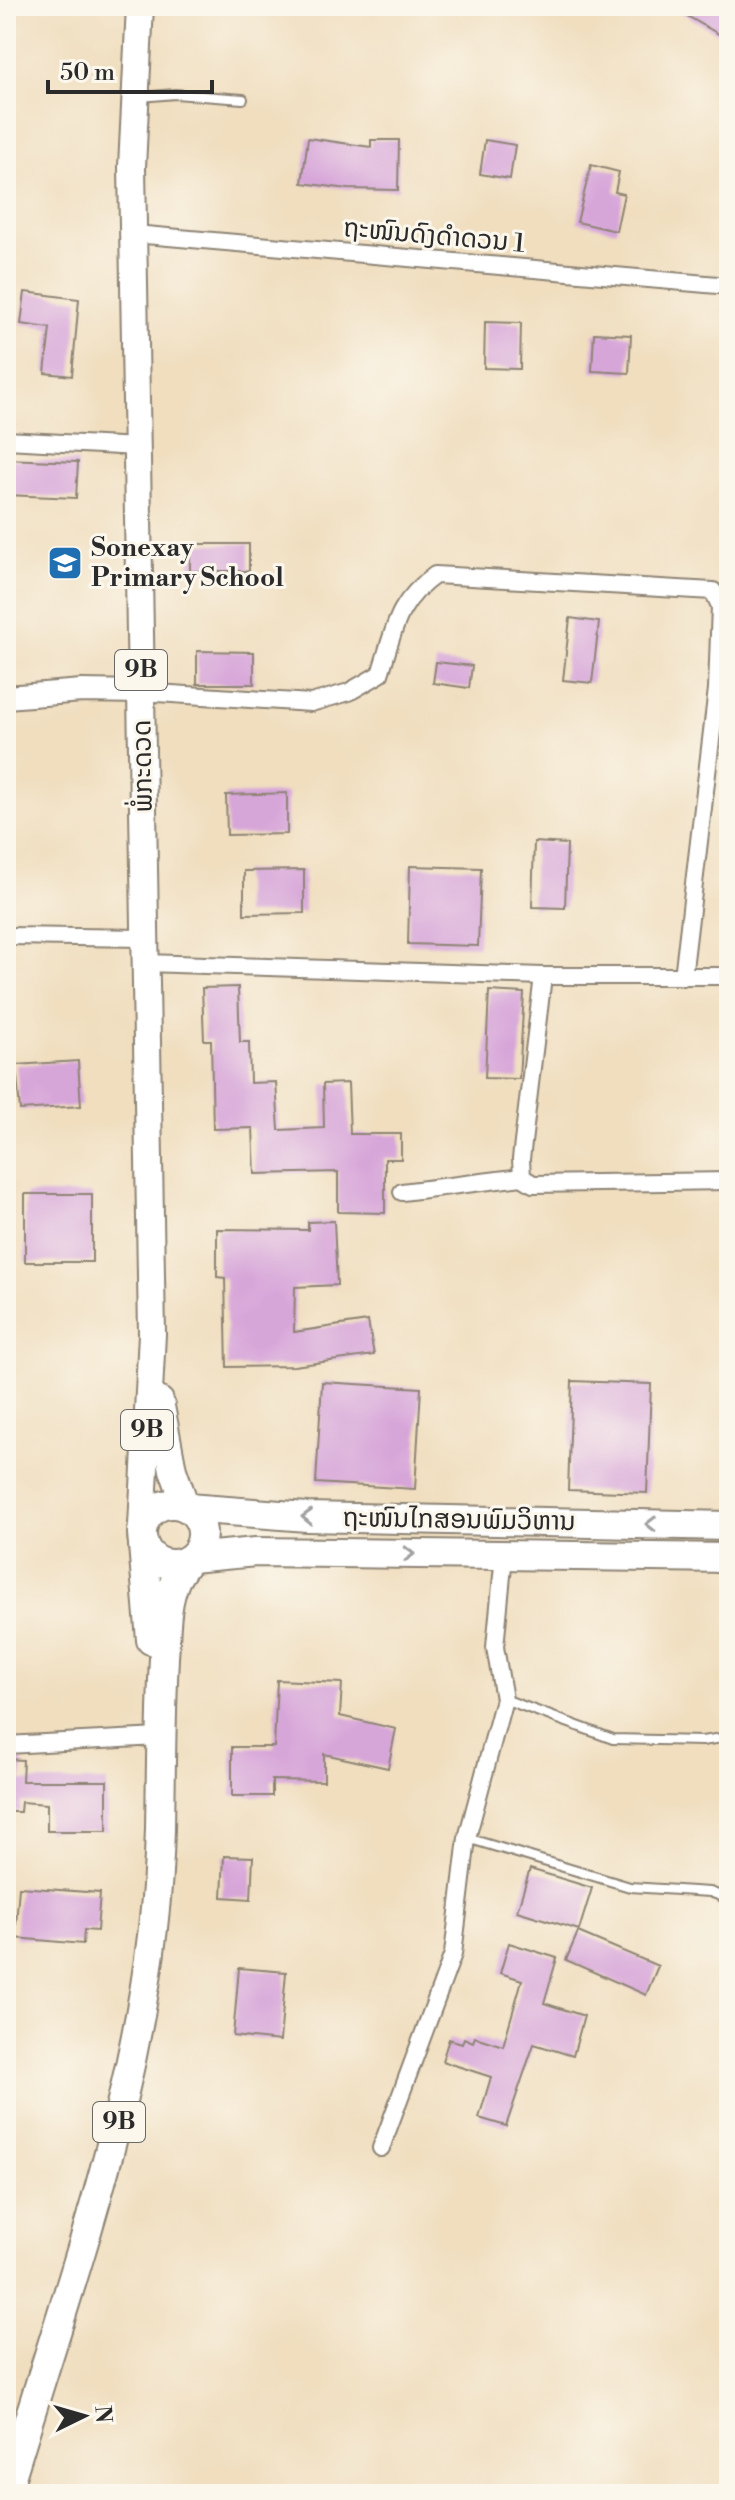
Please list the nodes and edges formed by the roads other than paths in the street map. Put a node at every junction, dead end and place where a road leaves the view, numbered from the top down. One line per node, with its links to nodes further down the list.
1 (140, 6): 2 (main road, ພໍ່ກະດວດ / 9B)
2 (134, 97): 3 (lane); 4 (main road, ພໍ່ກະດວດ / 9B)
3 (243, 99)
4 (134, 234): 5 (street, ຖະໜົນດົງດຳດວນ 1); 7 (main road, ພໍ່ກະດວດ / 9B)
5 (729, 286)
6 (6, 440): 7 (street)
7 (138, 447): 8 (main road, ພໍ່ກະດວດ / 9B)
8 (141, 692): 9 (street); 11 (main road, ພໍ່ກະດວດ / 9B); 14 (street)
9 (6, 697)
10 (6, 936): 11 (street)
11 (146, 951): 12 (street); 18 (main road, ພໍ່ກະດວດ / 9B)
12 (543, 976): 14 (street); 15 (street)
13 (729, 976): 14 (street)
14 (683, 977)
15 (522, 1177): 16 (street); 17 (street)
16 (729, 1181)
17 (402, 1192)
18 (152, 1334): 19 (main road, 9B); 21 (main road, 9B)
19 (187, 1508): 20 (highway, ຖະໜົນໄກສອນພົມວິຫານ, one-way to 19); 21 (highway); 24 (highway)
20 (729, 1526)
21 (143, 1536): 24 (highway); 26 (highway, 9B)
22 (504, 1555): 23 (highway, ຖະໜົນໄກສອນພົມວິຫານ); 24 (highway, ຖະໜົນໄກສອນພົມວິຫານ, one-way to 22); 25 (street)
23 (729, 1558)
24 (189, 1559): 26 (highway, 9B)
25 (504, 1699): 27 (lane); 29 (street)
26 (159, 1737): 28 (street); 32 (highway, 9B)
27 (729, 1737)
28 (6, 1745)
29 (467, 1838): 30 (lane); 31 (street)
30 (729, 1899)
31 (381, 2148)
32 (7, 2489)

